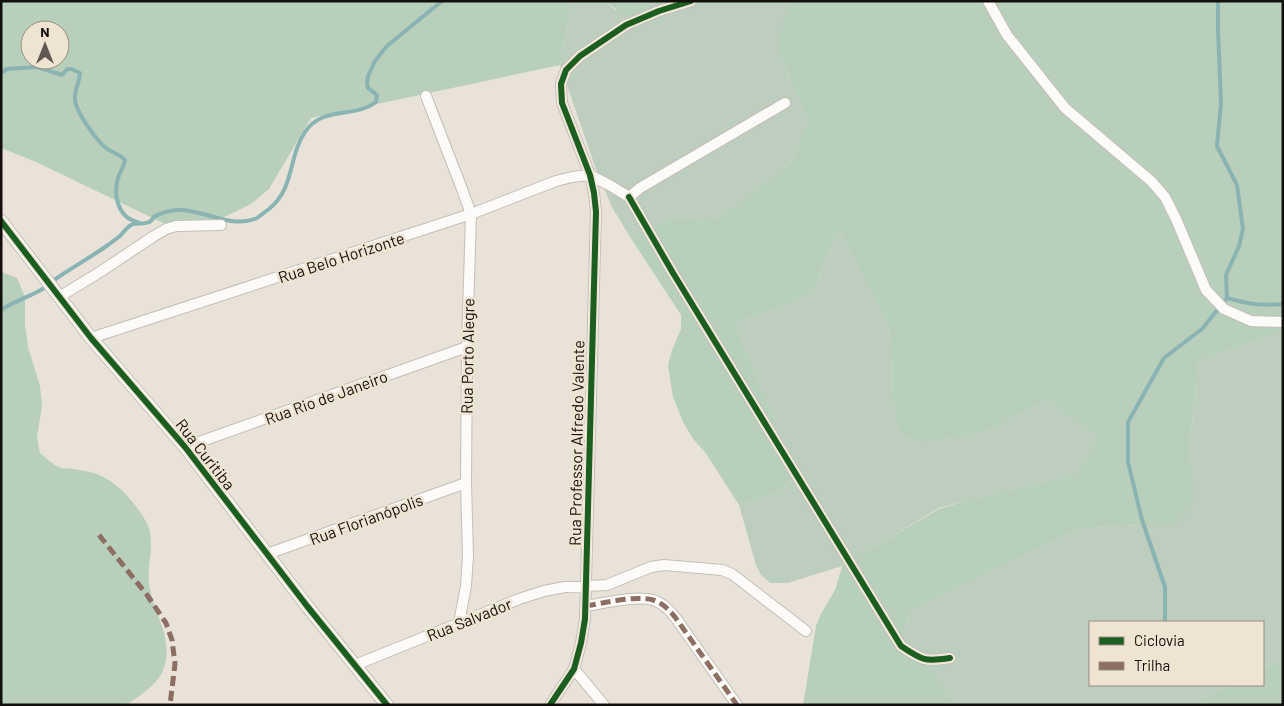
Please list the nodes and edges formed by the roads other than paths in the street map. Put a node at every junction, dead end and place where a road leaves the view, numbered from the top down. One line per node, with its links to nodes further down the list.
1 (691, 1): 5 (street, Rua Professor Alfredo Valente)
2 (988, 1): 11 (street)
3 (426, 96): 7 (street, Rua Porto Alegre)
4 (785, 103): 6 (street)
5 (590, 175): 6 (street); 7 (street, Rua Belo Horizonte); 17 (street, Rua Professor Alfredo Valente)
6 (629, 197): 21 (street)
7 (471, 214): 12 (street, Rua Belo Horizonte); 13 (street, Rua Porto Alegre)
8 (1, 221): 10 (street, Rua Curitiba)
9 (221, 225): 10 (street)
10 (59, 297): 12 (street, Rua Curitiba)
11 (1283, 322)
12 (91, 338): 14 (street, Rua Curitiba)
13 (467, 347): 14 (street, Rua Rio de Janeiro); 15 (street, Rua Porto Alegre)
14 (185, 447): 16 (street, Rua Curitiba)
15 (466, 483): 16 (street, Rua Florianópolis); 19 (street, Rua Porto Alegre)
16 (267, 554): 22 (street, Rua Curitiba)
17 (586, 587): 18 (street, Rua Professor Alfredo Valente); 19 (street, Rua Salvador); 20 (street, Rua Salvador)
18 (586, 606): 23 (street, Rua Professor Alfredo Valente); 27 (street)
19 (459, 623): 22 (street, Rua Salvador)
20 (806, 631)
21 (950, 658)
22 (355, 665): 24 (street, Rua Curitiba)
23 (574, 669): 25 (street, Rua Professor Alfredo Valente); 26 (street)
24 (387, 705)
25 (550, 705)
26 (604, 705)
27 (737, 705)

